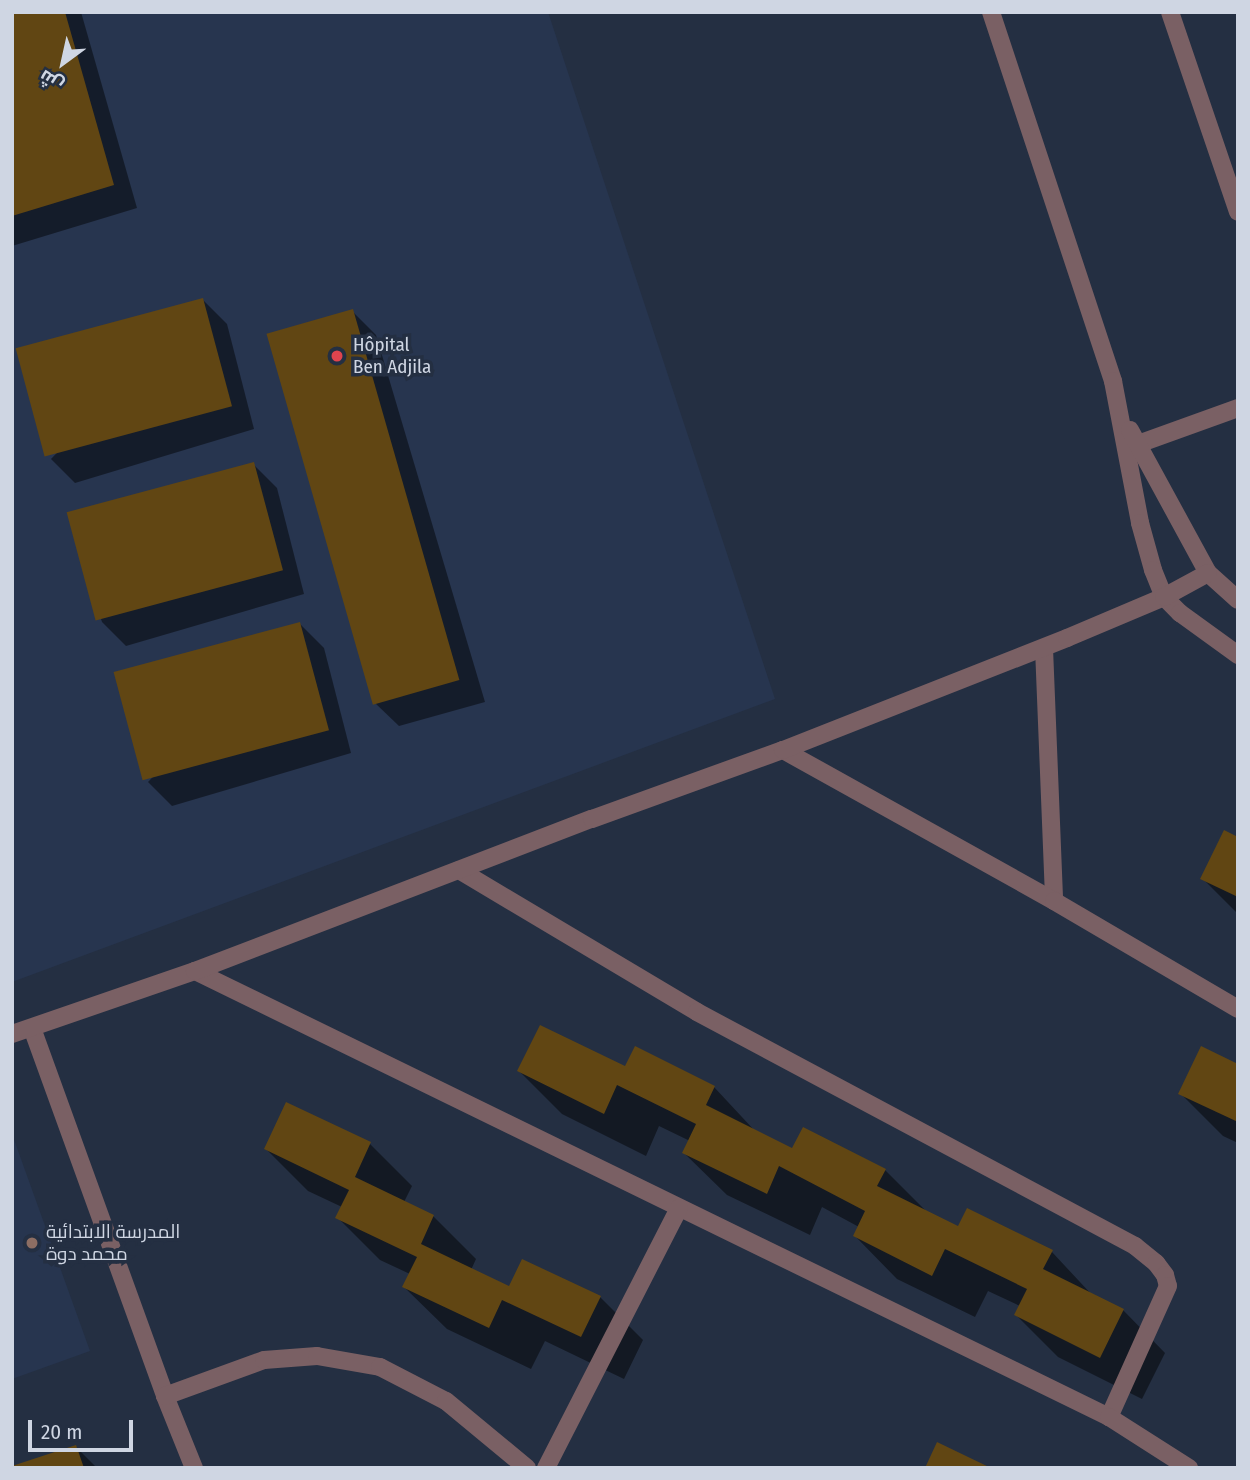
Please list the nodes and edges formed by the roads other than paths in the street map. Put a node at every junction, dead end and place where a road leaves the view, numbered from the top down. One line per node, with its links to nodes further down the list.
1 (991, 12): 5 (street)
2 (1170, 12): 3 (street)
3 (1238, 212)
4 (1238, 408): 5 (street)
5 (1132, 446): 6 (street); 7 (street)
6 (1208, 573): 7 (street); 8 (street)
7 (1164, 597): 9 (street); 10 (street)
8 (1238, 600)
9 (1044, 648): 11 (street); 13 (street)
10 (1238, 655)
11 (783, 750): 12 (street); 13 (street)
12 (459, 870): 14 (street); 20 (street)
13 (1054, 901): 15 (street)
14 (195, 971): 16 (street); 18 (street)
15 (1238, 1009)
16 (32, 1028): 17 (street); 19 (street)
17 (12, 1034)
18 (678, 1208): 20 (street); 23 (street)
19 (165, 1396): 21 (street); 22 (street)
20 (1109, 1417): 24 (street)
21 (194, 1468)
22 (527, 1468)
23 (546, 1468)
24 (1189, 1468)

